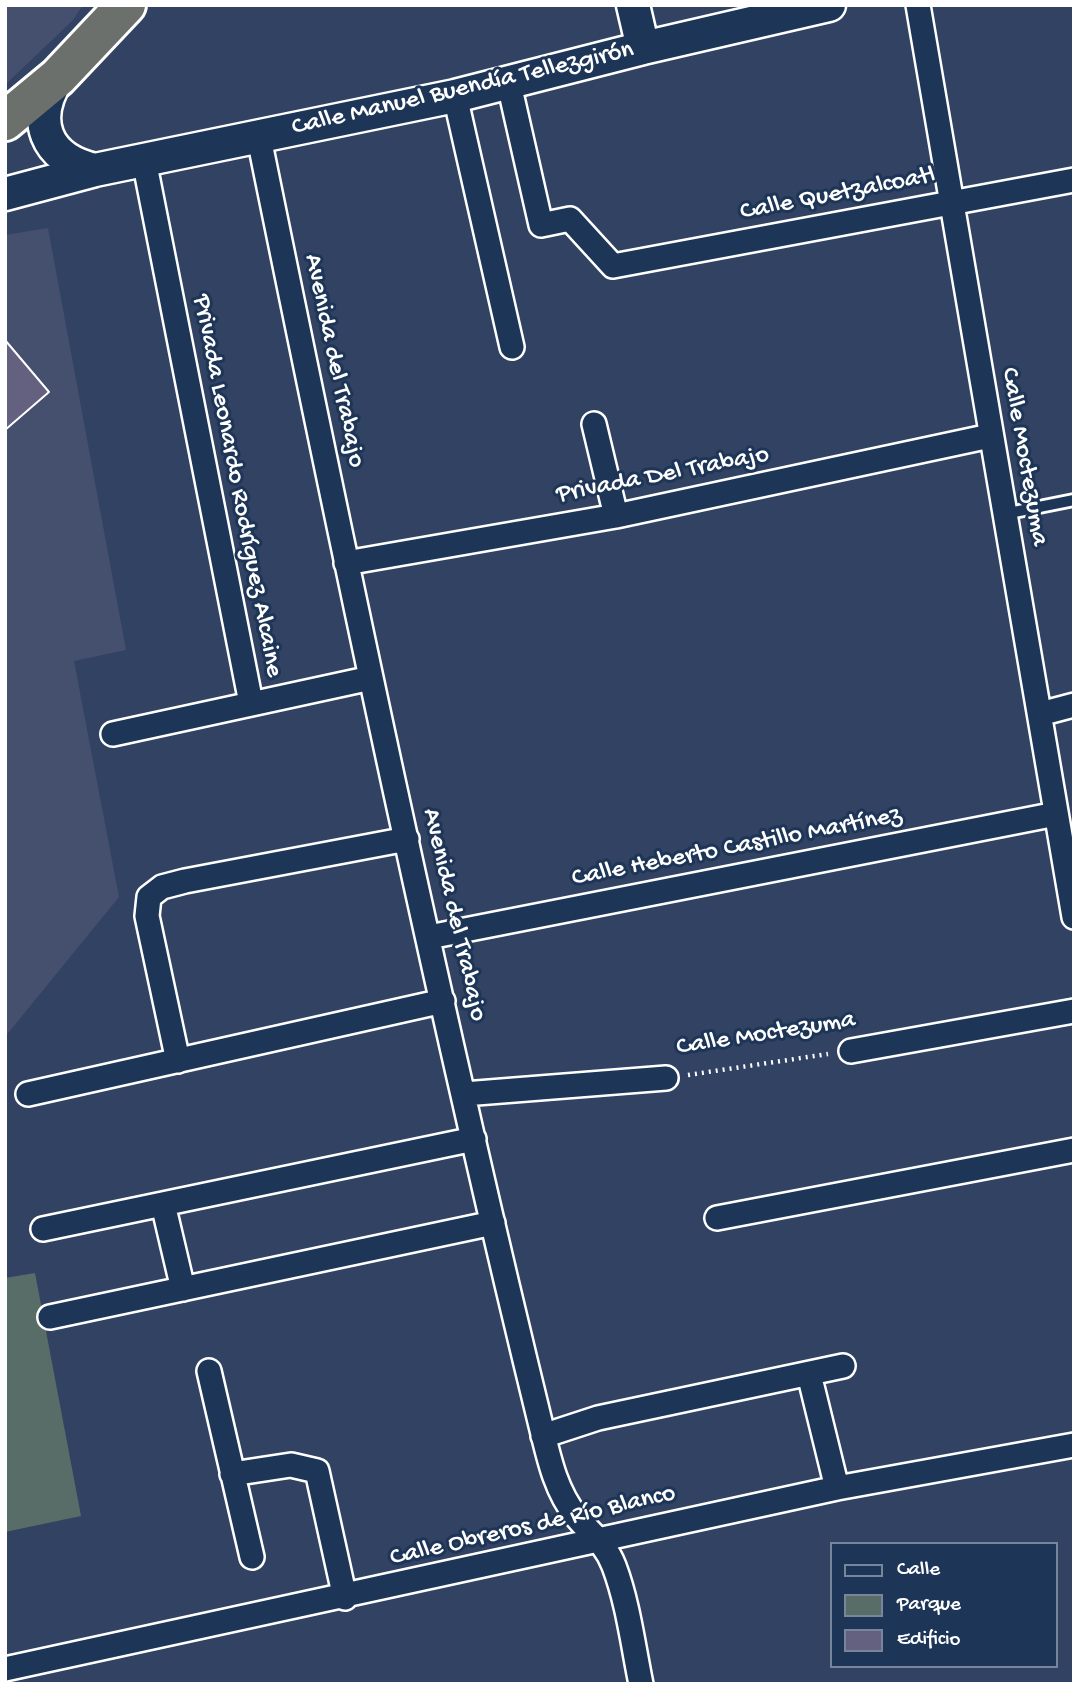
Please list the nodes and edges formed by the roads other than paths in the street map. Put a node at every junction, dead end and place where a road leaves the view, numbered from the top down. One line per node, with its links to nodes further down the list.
1 (126, 5): 6 (highway)
2 (633, 5): 5 (main road)
3 (830, 5): 5 (main road, Calle Manuel Buendía Tellezgirón)
4 (918, 5): 15 (street, Calle Moctezuma)
5 (643, 48): 7 (main road, Calle Manuel Buendía Tellezgirón)
6 (58, 78): 9 (highway); 12 (main road)
7 (509, 83): 8 (main road, Calle Manuel Buendía Tellezgirón); 15 (street, Calle Quetzalcoatl)
8 (455, 96): 10 (main road, Calle Manuel Buendía Tellezgirón); 16 (street)
9 (5, 121)
10 (259, 138): 11 (main road, Calle Manuel Buendía Tellezgirón); 22 (street, Avenida del Trabajo)
11 (144, 160): 12 (main road, Calle Manuel Buendía Tellezgirón); 24 (street, Privada Leonardo Rodríguez Alcaine)
12 (95, 170): 14 (main road, Calle Manuel Buendía Tellezgirón)
13 (1074, 180): 15 (street, Calle Quetzalcoatl)
14 (5, 194)
15 (951, 202): 18 (street, Calle Moctezuma)
16 (512, 347)
17 (594, 424): 21 (street)
18 (990, 436): 20 (street, Calle Moctezuma); 21 (street, Privada Del Trabajo)
19 (1074, 500): 20 (lane)
20 (1004, 513): 26 (street, Calle Moctezuma)
21 (616, 516): 22 (street, Privada Del Trabajo)
22 (346, 563): 23 (street, Avenida del Trabajo)
23 (371, 678): 24 (street, Privada Leonardo Rodríguez Alcaine); 29 (street, Avenida del Trabajo)
24 (251, 703): 27 (street)
25 (1074, 705): 26 (street)
26 (1040, 714): 28 (street, Calle Moctezuma)
27 (113, 734)
28 (1056, 814): 30 (street, Calle Moctezuma); 31 (street, Calle Heberto Castillo Martínez)
29 (407, 839): 31 (street, Avenida del Trabajo); 35 (street)
30 (1074, 917)
31 (429, 937): 32 (street, Avenida del Trabajo)
32 (443, 1001): 35 (street); 38 (street, Avenida del Trabajo)
33 (1074, 1011): 34 (street, Calle Moctezuma)
34 (851, 1051)
35 (178, 1061): 37 (street)
36 (666, 1078): 38 (street, Calle Moctezuma)
37 (28, 1094)
38 (464, 1094): 39 (street, Avenida del Trabajo)
39 (474, 1139): 41 (street); 43 (street, Avenida del Trabajo)
40 (1074, 1150): 42 (street)
41 (163, 1204): 44 (street); 45 (street)
42 (717, 1218)
43 (492, 1223): 45 (street); 50 (street, Avenida del Trabajo)
44 (43, 1229)
45 (183, 1289): 46 (street)
46 (50, 1317)
47 (843, 1367): 49 (street)
48 (209, 1371): 52 (street)
49 (809, 1374): 50 (street); 53 (street)
50 (544, 1436): 54 (street, Avenida del Trabajo)
51 (1074, 1445): 53 (street, Calle Obreros de Río Blanco)
52 (232, 1474): 55 (street); 56 (street)
53 (837, 1488): 54 (street, Calle Obreros de Río Blanco)
54 (601, 1541): 56 (street, Calle Obreros de Río Blanco); 58 (street, Avenida del Trabajo)
55 (253, 1558)
56 (345, 1598): 57 (street, Calle Obreros de Río Blanco)
57 (5, 1669)
58 (641, 1684)

